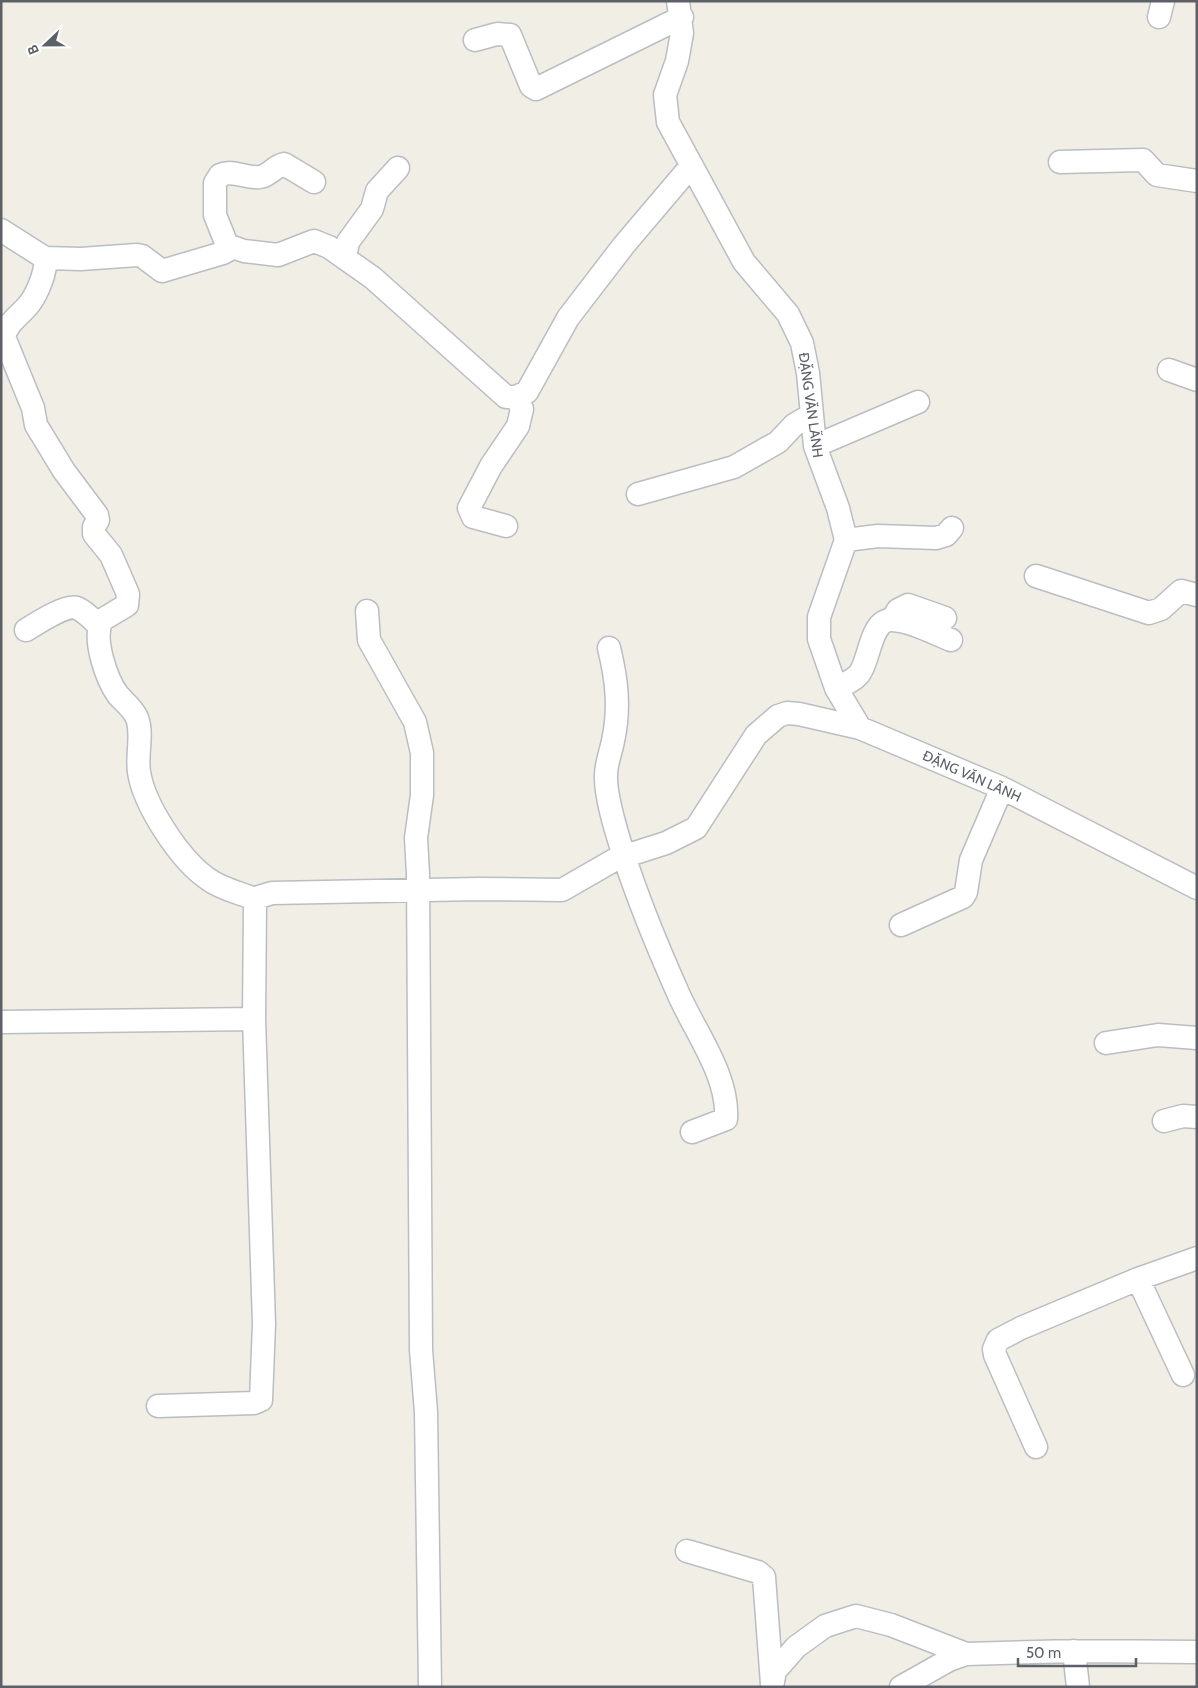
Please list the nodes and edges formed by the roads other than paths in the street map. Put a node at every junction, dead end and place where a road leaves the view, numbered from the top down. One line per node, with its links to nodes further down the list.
1 (680, 9): 2 (street); 4 (street, ĐẶNG VĂN LÃNH)
2 (475, 40)
3 (1060, 162): 6 (street)
4 (691, 166): 14 (street); 16 (street, ĐẶNG VĂN LÃNH)
5 (398, 168): 11 (street)
6 (1197, 181)
7 (314, 182): 9 (street)
8 (1, 230): 10 (street)
9 (232, 248): 10 (street); 11 (street)
10 (45, 258): 27 (street)
11 (345, 258): 14 (street)
12 (1169, 370): 13 (street)
13 (1197, 380)
14 (516, 397): 19 (street)
15 (918, 402): 17 (street)
16 (811, 415): 17 (street, ĐẶNG VĂN LÃNH); 18 (street)
17 (814, 446): 21 (street, ĐẶNG VĂN LÃNH)
18 (638, 494)
19 (506, 526)
20 (952, 528): 21 (street)
21 (846, 540): 31 (street)
22 (1036, 576): 23 (street)
23 (1197, 595)
24 (367, 610): 36 (street)
25 (945, 618): 26 (street)
26 (892, 620): 29 (street); 31 (street)
27 (99, 626): 28 (street); 37 (street)
28 (26, 630)
29 (951, 640)
30 (609, 648): 34 (street)
31 (836, 688): 32 (street)
32 (860, 728): 33 (street, ĐẶNG VĂN LÃNH); 34 (street, ĐẶNG VĂN LÃNH)
33 (1002, 788): 35 (street, ĐẶNG VĂN LÃNH); 38 (street)
34 (624, 856): 36 (street, ĐẶNG VĂN LÃNH); 45 (street)
35 (1197, 888)
36 (418, 892): 37 (street, ĐẶNG VĂN LÃNH); 55 (street)
37 (257, 900): 39 (street)
38 (901, 925)
39 (254, 1019): 40 (street); 49 (street)
40 (1, 1022)
41 (1197, 1038): 42 (street)
42 (1106, 1043)
43 (1197, 1117): 44 (street)
44 (1164, 1121)
45 (692, 1132)
46 (1197, 1258): 47 (street)
47 (1138, 1279): 48 (street); 50 (street)
48 (1183, 1375)
49 (158, 1406)
50 (1036, 1448)
51 (687, 1551): 56 (street)
52 (1074, 1651): 53 (street); 54 (street); 58 (street)
53 (1197, 1652)
54 (966, 1654): 56 (street); 57 (street)
55 (430, 1687)
56 (772, 1687)
57 (901, 1687)
58 (1078, 1687)

